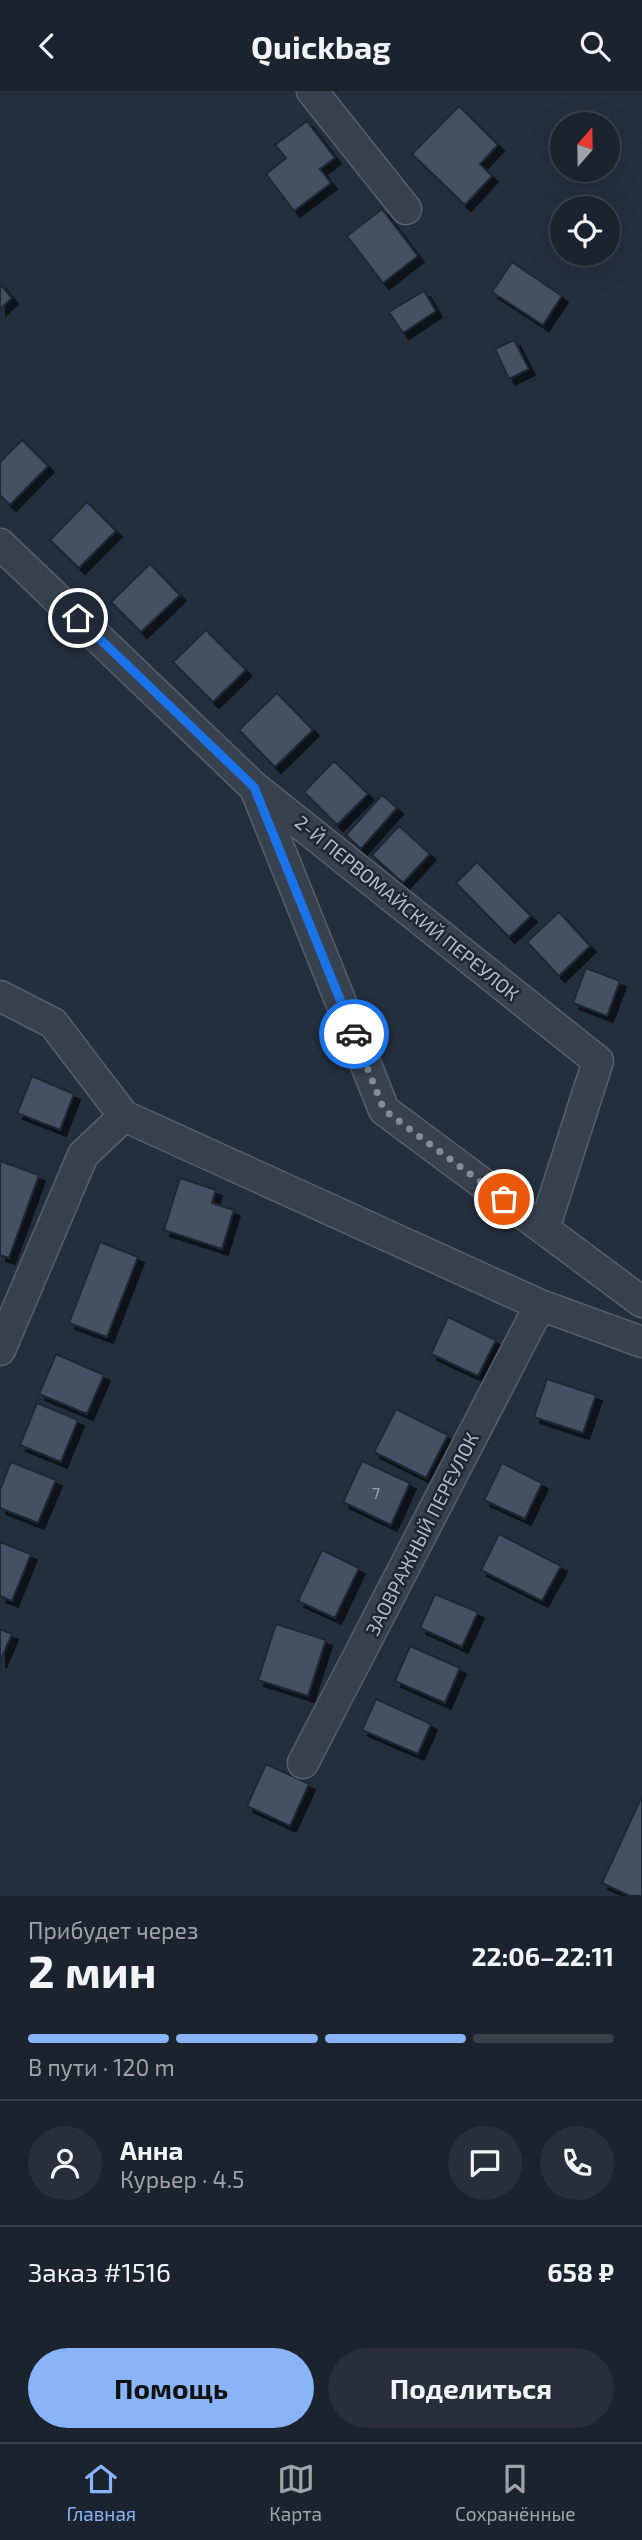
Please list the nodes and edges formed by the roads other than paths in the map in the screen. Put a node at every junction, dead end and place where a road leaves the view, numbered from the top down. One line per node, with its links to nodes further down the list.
1 (312, 91): 2 (street)
2 (406, 209)
3 (0, 544): 4 (street, 2-Й ПЕРВОМАЙСКИЙ ПЕРЕУЛОК)
4 (254, 787): 7 (street); 7 (street, 2-Й ПЕРВОМАЙСКИЙ ПЕРЕУЛОК)
5 (0, 996): 6 (street)
6 (124, 1116): 9 (street); 11 (street)
7 (544, 1229): 8 (street)
8 (642, 1301)
9 (540, 1305): 10 (street); 12 (street, ЗАОВРАЖНЫЙ ПЕРЕУЛОК)
10 (642, 1342)
11 (0, 1350)
12 (303, 1763)

